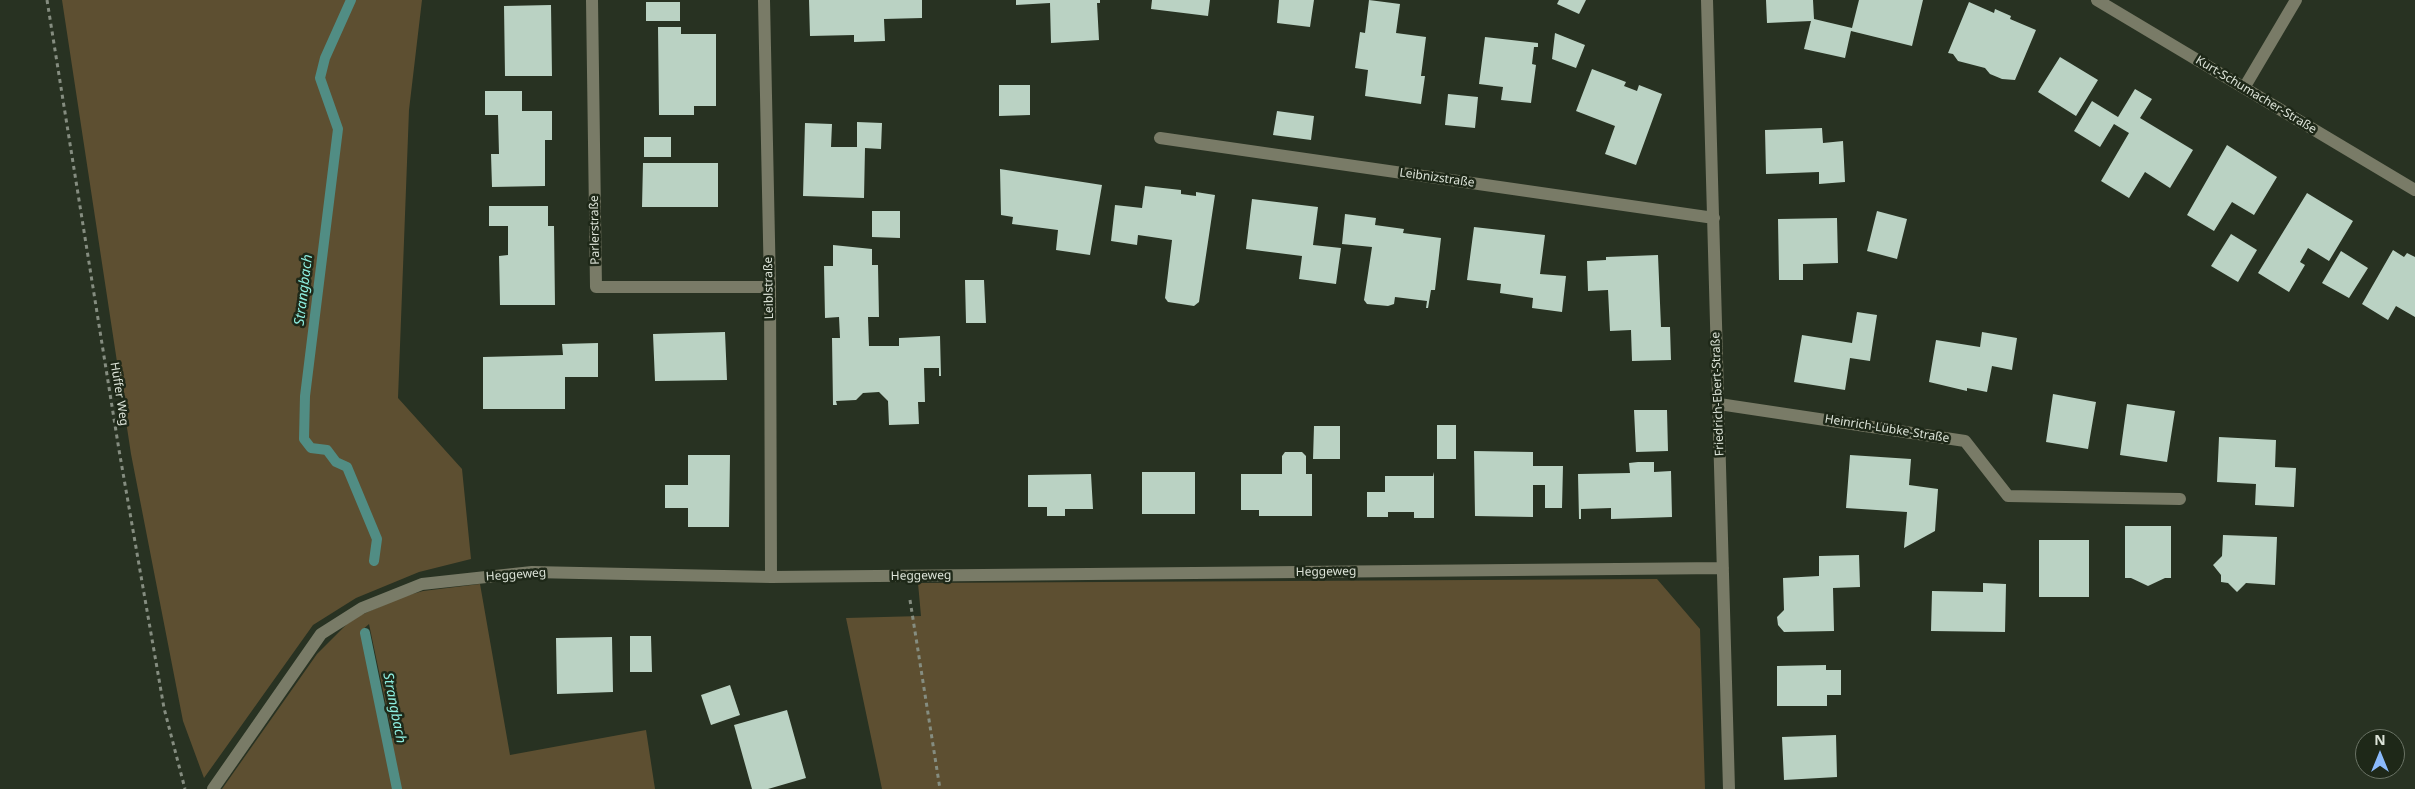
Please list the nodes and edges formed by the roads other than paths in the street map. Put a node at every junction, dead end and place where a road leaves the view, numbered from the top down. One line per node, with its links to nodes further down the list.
1 (592, 0): 10 (street, Parlerstraße)
2 (764, 0): 10 (street, Leiblstraße)
3 (1706, 0): 9 (street, Friedrich-Ebert-Straße)
4 (2098, 0): 6 (street, Kurt-Schumacher-Straße)
5 (2296, 0): 6 (street)
6 (2244, 88): 8 (street, Kurt-Schumacher-Straße)
7 (1160, 138): 9 (street, Leibnizstraße)
8 (2415, 190)
9 (1714, 218): 11 (street, Friedrich-Ebert-Straße)
10 (770, 287): 14 (street, Leiblstraße)
11 (1719, 404): 12 (street, Heinrich-Lübke-Straße); 13 (street, Friedrich-Ebert-Straße)
12 (2180, 499)
13 (1723, 568): 14 (street, Heggeweg); 16 (street, Friedrich-Ebert-Straße)
14 (770, 577): 15 (street, Heggeweg)
15 (213, 789)
16 (1729, 789)

